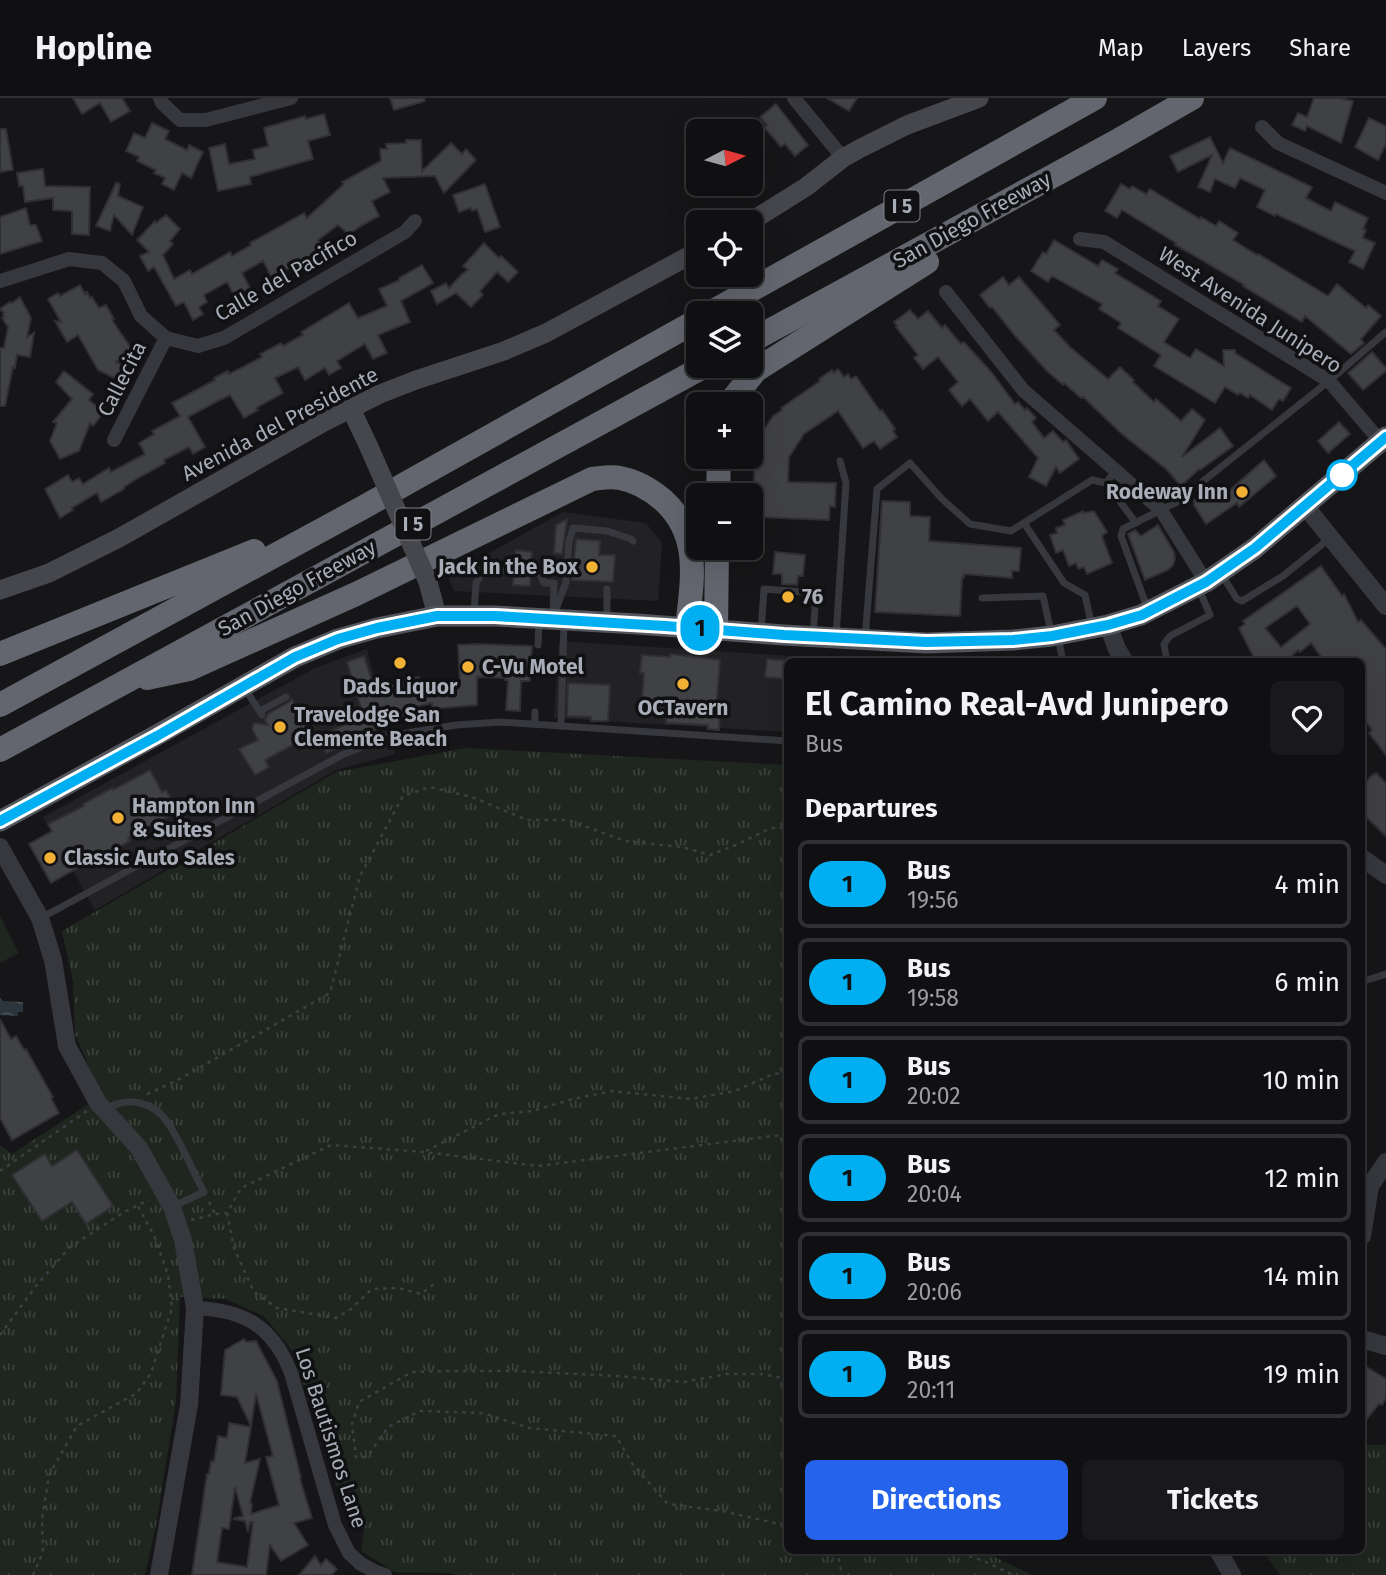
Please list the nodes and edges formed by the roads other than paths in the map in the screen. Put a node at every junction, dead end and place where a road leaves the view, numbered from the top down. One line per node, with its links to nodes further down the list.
1 (160, 98): 2 (street)
2 (291, 98)
3 (794, 98): 11 (street)
4 (979, 98): 11 (main road)
5 (1095, 98): 19 (highway, I 5)
6 (1192, 98): 8 (highway, San Diego Freeway / I 5)
7 (1201, 98): 8 (highway)
8 (1161, 115): 10 (highway, San Diego Freeway / I 5)
9 (1262, 127): 12 (street)
10 (1117, 141): 22 (highway, San Diego Freeway / I 5); 26 (highway)
11 (843, 158): 13 (main road)
12 (1386, 193)
13 (763, 214)
14 (415, 221): 23 (street, Calle del Pacifico)
15 (1080, 240): 25 (street, West Avenida Junipero)
16 (686, 258): 27 (main road, Avenida del Presidente)
17 (0, 281): 23 (street)
18 (946, 292): 31 (street)
19 (731, 301)
20 (686, 327): 34 (highway, San Diego Freeway / I 5)
21 (1386, 332): 25 (lane)
22 (763, 334)
23 (166, 338): 29 (street, Callecita)
24 (686, 376): 66 (highway, San Diego Freeway / I 5)
25 (1329, 381): 28 (street, West Avenida Junipero); 35 (lane)
26 (738, 392)
27 (351, 409): 45 (main road, Avenida del Presidente); 49 (main road, bridge)
28 (1383, 439): 33 (main road)
29 (114, 440)
30 (840, 461): 59 (lane)
31 (1116, 470): 32 (lane); 35 (street)
32 (1106, 483): 36 (lane); 37 (lane)
33 (1305, 506): 38 (street); 43 (main road)
34 (362, 508): 62 (highway); 69 (highway, San Diego Freeway / I 5)
35 (1161, 510): 37 (lane); 43 (street)
36 (1024, 523): 53 (lane); 60 (lane)
37 (1136, 523): 48 (lane)
38 (1331, 538): 43 (lane); 47 (street)
39 (633, 541): 51 (lane)
40 (717, 560): 55 (highway)
41 (515, 567): 50 (lane)
42 (531, 569): 51 (lane)
43 (1208, 581): 48 (main road); 65 (lane)
44 (607, 589): 52 (lane)
45 (0, 590)
46 (982, 598): 57 (lane)
47 (1386, 606)
48 (1149, 611): 53 (main road)
49 (437, 616): 50 (main road); 67 (main road)
50 (474, 616): 51 (main road)
51 (552, 620): 52 (main road); 61 (lane); 72 (lane)
52 (606, 623): 54 (main road)
53 (1100, 627): 57 (main road); 64 (street)
54 (687, 628): 55 (main road); 66 (highway)
55 (716, 630): 56 (main road)
56 (761, 633): 58 (main road); 58 (lane)
57 (1055, 636): 60 (main road); 63 (lane)
58 (813, 637): 59 (main road)
59 (836, 638): 60 (main road)
60 (864, 639)
61 (538, 645)
62 (0, 654)
63 (1062, 658)
64 (1123, 658)
65 (1166, 658)
66 (121, 683): 74 (highway, San Diego Freeway / I 5)
67 (244, 686): 68 (lane); 75 (main road)
68 (286, 697)
69 (0, 705)
70 (535, 712): 71 (lane)
71 (535, 724): 72 (lane); 79 (lane)
72 (561, 726): 73 (lane)
73 (784, 741)
74 (0, 750)
75 (0, 821)
76 (0, 847): 79 (street)
77 (1365, 860): 78 (street)
78 (1386, 875)
79 (40, 918): 82 (street)
80 (1386, 974): 81 (lane)
81 (1365, 981)
82 (101, 1107): 85 (street); 85 (lane)
83 (1386, 1162): 84 (street)
84 (1365, 1206)
85 (172, 1208): 86 (street)
86 (195, 1308): 90 (street); 91 (street, Los Bautismos Lane)
87 (1365, 1340): 88 (street)
88 (1386, 1346)
89 (1220, 1554): 92 (street)
90 (159, 1575)
91 (385, 1575)
92 (1232, 1575)

